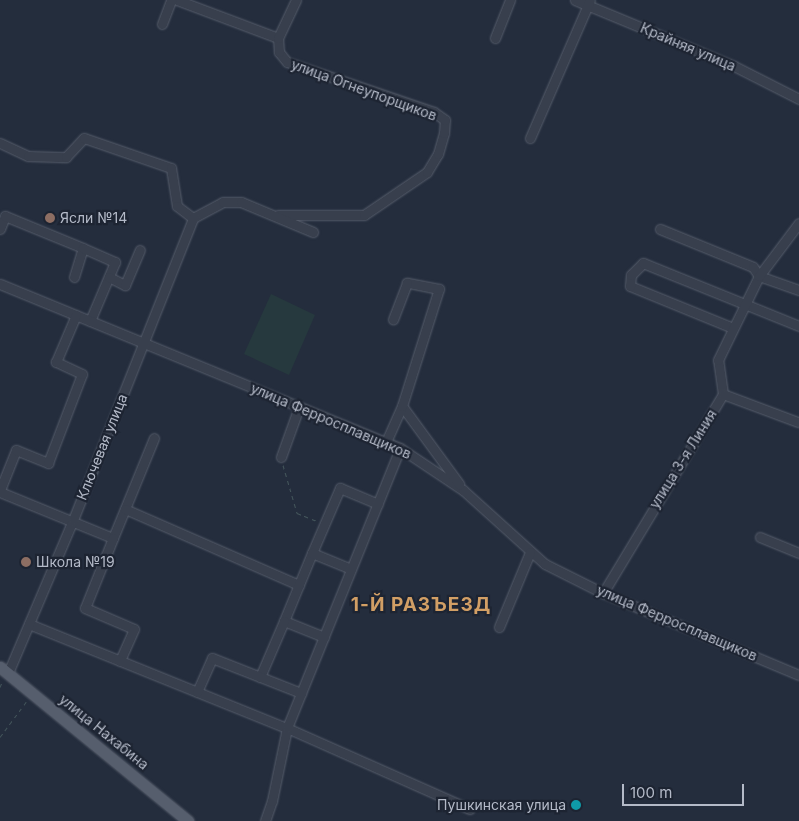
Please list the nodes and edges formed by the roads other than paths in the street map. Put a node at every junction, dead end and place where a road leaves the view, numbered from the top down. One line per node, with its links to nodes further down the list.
1 (171, 0): 7 (street)
2 (177, 0): 8 (street)
3 (296, 0): 8 (street)
4 (510, 0): 9 (street)
5 (575, 0): 6 (street, Крайняя улица)
6 (589, 3): 10 (street, Крайняя улица); 11 (street)
7 (162, 24)
8 (278, 38): 13 (street, улица Огнеупорщиков)
9 (495, 38)
10 (799, 100)
11 (530, 138)
12 (0, 143): 14 (street)
13 (278, 215): 14 (street); 18 (street)
14 (193, 218): 32 (street, Ключевая улица)
15 (799, 223): 21 (street)
16 (0, 229): 19 (street)
17 (660, 229): 21 (street)
18 (313, 232)
19 (83, 248): 22 (street); 23 (street)
20 (140, 250): 23 (street)
21 (758, 276): 25 (street); 26 (street)
22 (74, 277)
23 (109, 277): 29 (street)
24 (0, 284): 27 (street, улица Ферросплавщиков)
25 (799, 290)
26 (745, 304): 30 (street); 31 (street); 31 (street)
27 (76, 315): 29 (street, улица Ферросплавщиков); 42 (street)
28 (393, 319): 34 (street)
29 (90, 321): 32 (street, улица Ферросплавщиков)
30 (799, 326)
31 (733, 328): 33 (street)
32 (144, 343): 35 (street, улица Ферросплавщиков); 45 (street, Ключевая улица)
33 (723, 394): 36 (street, улица 3-я Линия); 53 (street, улица 3-я Линия)
34 (402, 406): 38 (street); 41 (street)
35 (300, 407): 38 (street, улица Ферросплавщиков); 40 (street)
36 (798, 422)
37 (154, 438): 44 (street)
38 (386, 442): 39 (street, улица Ферросплавщиков)
39 (400, 448): 41 (street, улица Ферросплавщиков); 43 (street)
40 (281, 457)
41 (463, 490): 48 (street, улица Ферросплавщиков)
42 (0, 491): 45 (street)
43 (378, 504): 49 (street); 51 (street)
44 (125, 509): 47 (street); 52 (street)
45 (73, 520): 47 (street); 55 (street, Ключевая улица)
46 (760, 537): 50 (street)
47 (113, 538): 58 (street)
48 (530, 552): 53 (street, улица Ферросплавщиков); 56 (street)
49 (312, 553): 51 (street); 52 (street)
50 (799, 553)
51 (351, 569): 57 (street)
52 (299, 585): 54 (street)
53 (603, 593): 60 (street, улица Ферросплавщиков)
54 (284, 621): 57 (street); 61 (street)
55 (29, 624): 58 (street); 59 (street, Ключевая улица)
56 (499, 626)
57 (324, 637): 63 (street)
58 (120, 661): 62 (street)
59 (4, 670): 66 (main road, улица Нахабина)
60 (799, 675)
61 (260, 677): 62 (street); 63 (street)
62 (198, 692): 64 (street)
63 (301, 693): 64 (street)
64 (287, 728): 65 (street); 67 (street)
65 (470, 809)
66 (188, 821)
67 (265, 821)

